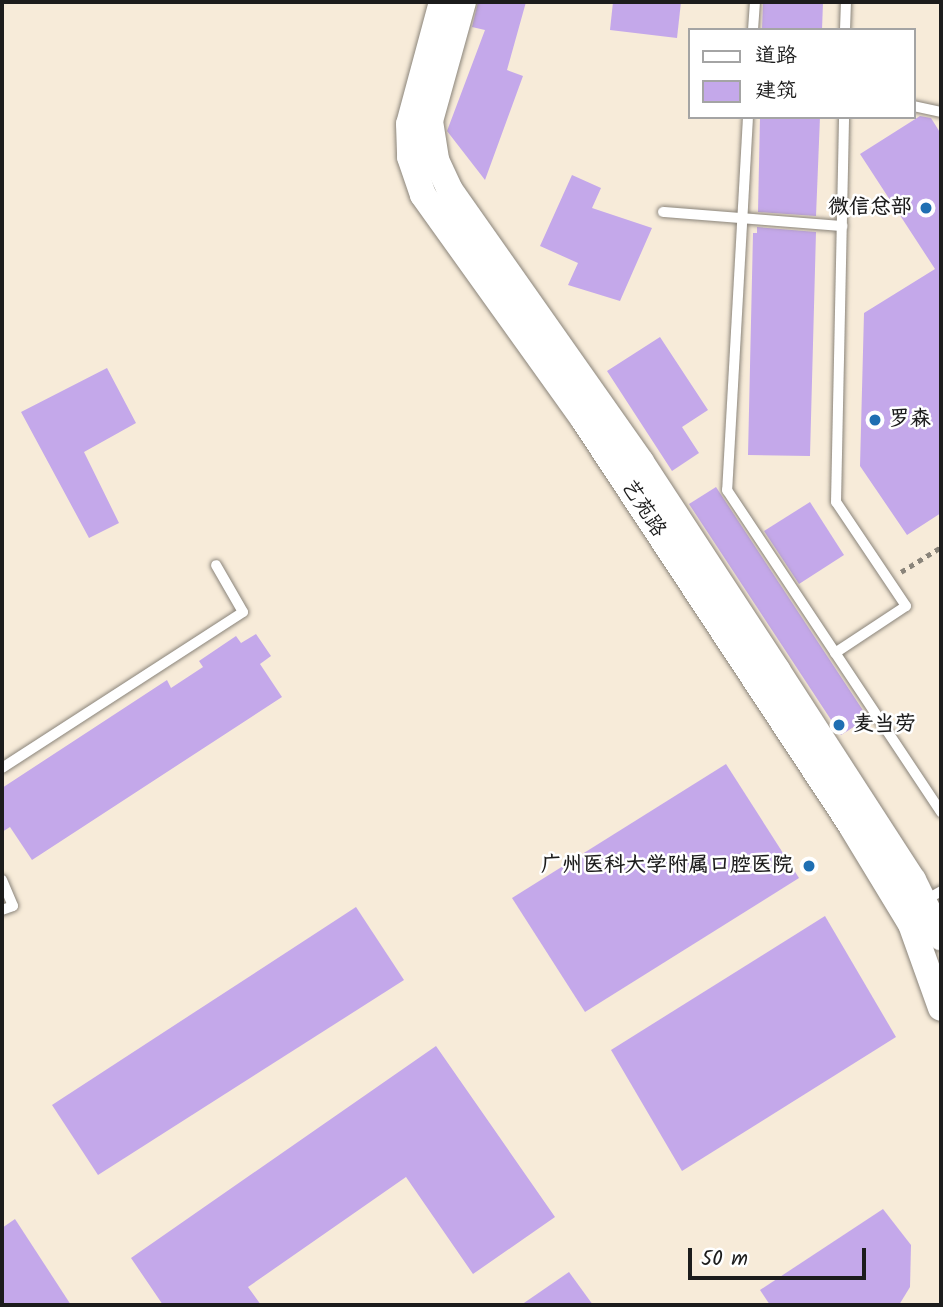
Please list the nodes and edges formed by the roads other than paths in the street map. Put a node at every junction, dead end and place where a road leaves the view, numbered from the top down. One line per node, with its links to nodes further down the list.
1 (442, 2): 22 (street, 艺苑路)
2 (463, 2): 19 (street, 艺苑路)
3 (755, 2): 5 (lane)
4 (846, 2): 6 (lane)
5 (753, 28)
6 (845, 28)
7 (915, 106): 8 (lane)
8 (941, 112)
9 (748, 119): 12 (lane)
10 (844, 119): 13 (lane)
11 (663, 212): 12 (lane)
12 (742, 219): 13 (lane); 15 (lane)
13 (842, 226): 15 (lane)
14 (216, 565): 16 (lane)
15 (835, 653): 17 (lane)
16 (2, 768)
17 (941, 812)
18 (2, 880): 20 (lane)
19 (933, 896): 21 (street, 艺苑路)
20 (2, 909)
21 (941, 937)
22 (941, 1008)

